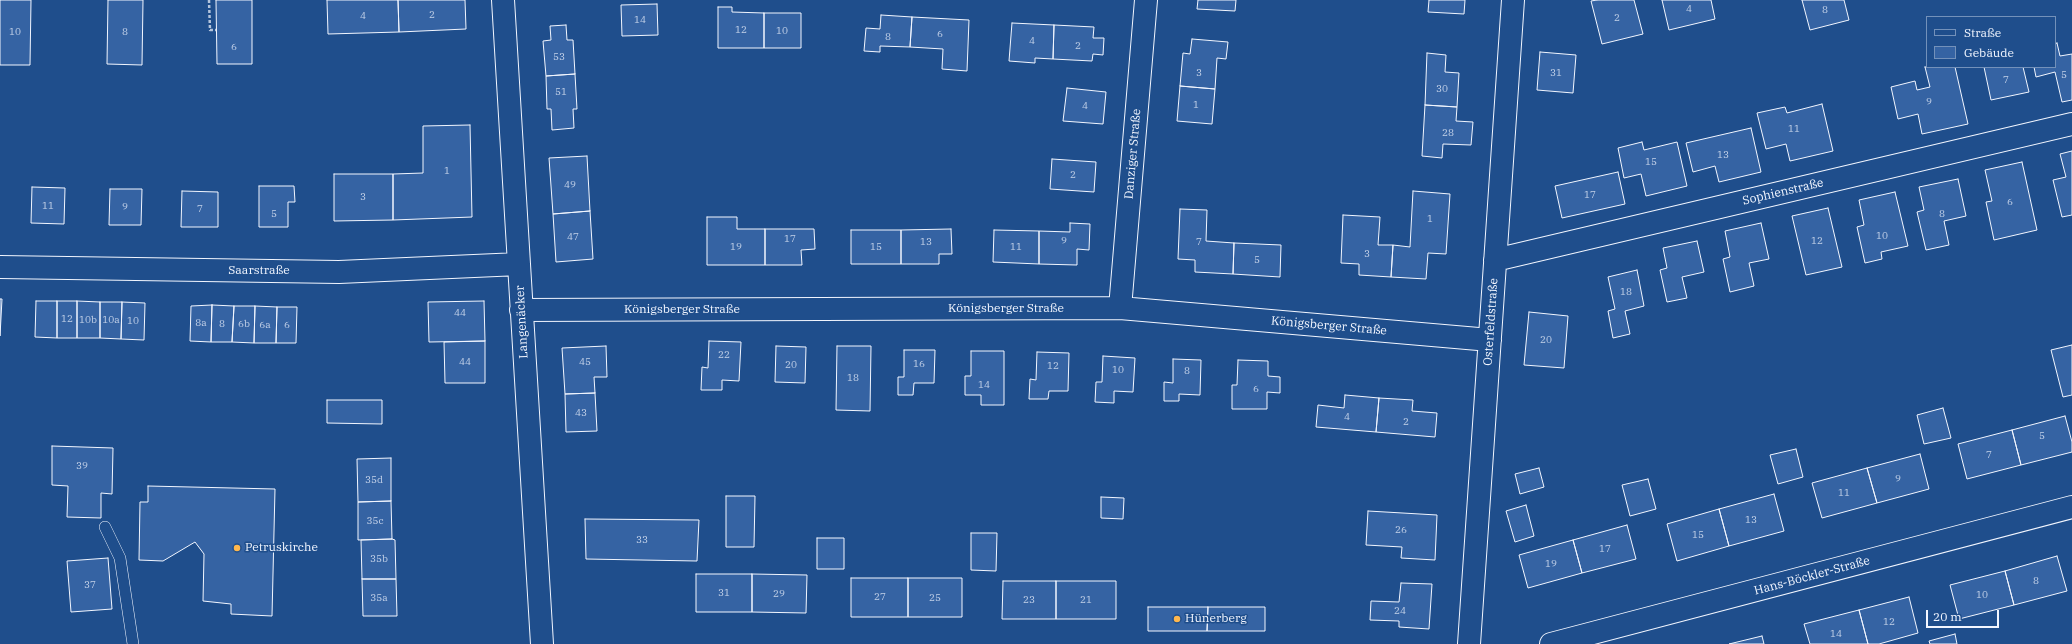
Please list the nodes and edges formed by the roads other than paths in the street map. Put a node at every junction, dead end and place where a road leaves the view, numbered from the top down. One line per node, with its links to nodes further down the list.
1 (503, 0): 6 (street, Langenäcker)
2 (1146, 0): 8 (street, Danziger Straße)
3 (1513, 0): 5 (street, Osterfeldstraße)
4 (2072, 124): 5 (street, Sophienstraße)
5 (1495, 260): 10 (street, Osterfeldstraße)
6 (519, 264): 7 (street, Saarstraße); 9 (street, Langenäcker)
7 (0, 267)
8 (1120, 308): 9 (street, Königsberger Straße); 10 (street, Königsberger Straße)
9 (521, 310): 14 (street, Langenäcker)
10 (1490, 340): 15 (street, Osterfeldstraße)
11 (2072, 507): 16 (street, Hans-Böckler-Straße)
12 (105, 527): 13 (lane)
13 (133, 644)
14 (542, 644)
15 (1469, 644)
16 (1551, 644)

